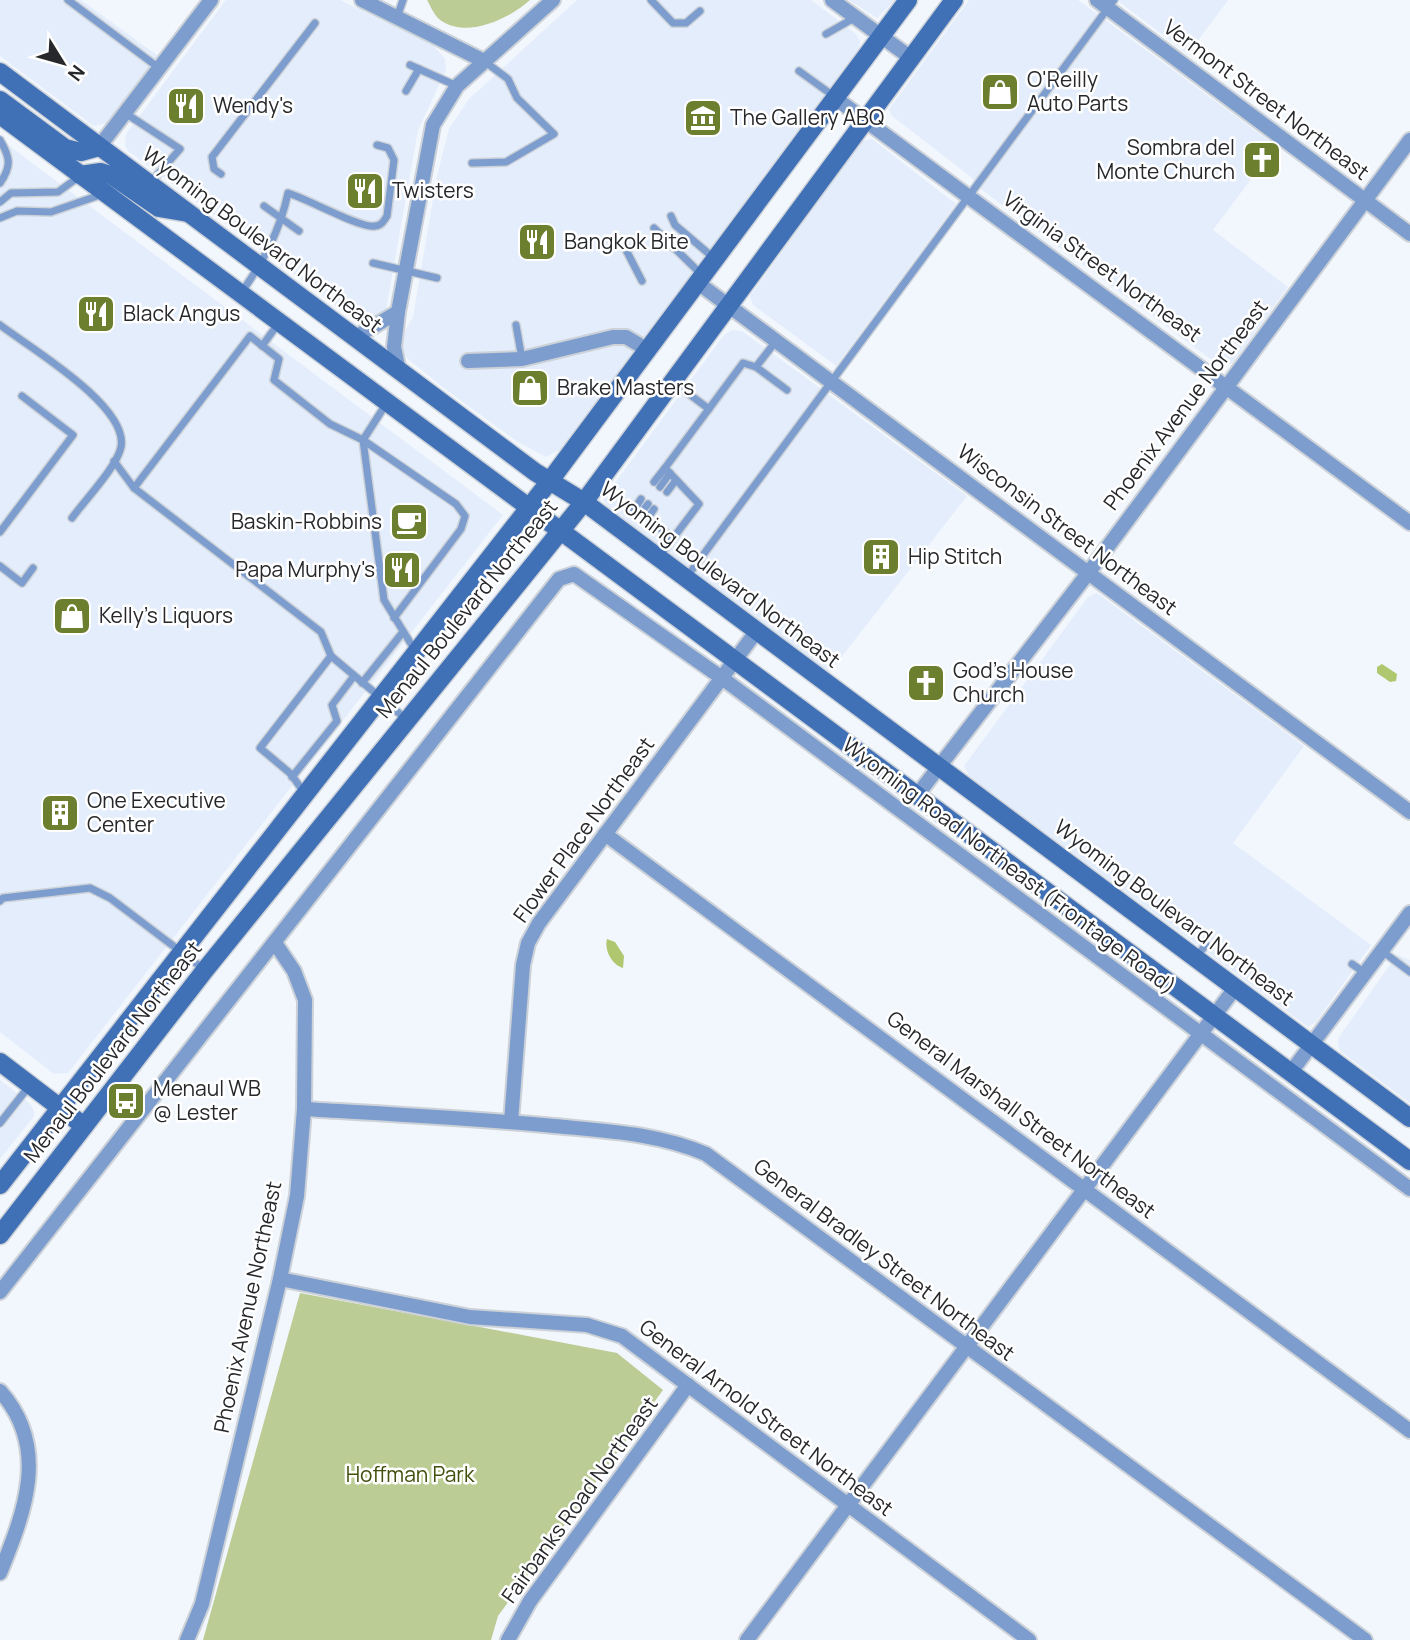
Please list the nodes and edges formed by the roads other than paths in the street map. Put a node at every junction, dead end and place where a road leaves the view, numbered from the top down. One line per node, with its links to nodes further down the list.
1 (68, 0): 20 (lane)
2 (211, 0): 20 (street)
3 (362, 0): 12 (street)
4 (403, 0): 12 (lane)
5 (553, 0): 18 (street)
6 (652, 0): 11 (lane)
7 (832, 0): 13 (street)
8 (907, 0): 16 (main road, Menaul Boulevard Northeast)
9 (954, 0): 17 (main road, Menaul Boulevard Northeast)
10 (1107, 3): 41 (lane); 42 (street, Vermont Street Northeast)
11 (700, 11)
12 (397, 18): 18 (street)
13 (856, 18): 15 (lane); 16 (street)
14 (315, 23): 36 (lane)
15 (827, 34)
16 (881, 36): 17 (street); 26 (main road, Menaul Boulevard Northeast)
17 (911, 58): 30 (main road, Menaul Boulevard Northeast)
18 (484, 61): 24 (street); 35 (lane)
19 (410, 65): 21 (lane)
20 (159, 68): 28 (street)
21 (419, 69): 24 (lane); 25 (lane)
22 (799, 71): 26 (lane)
23 (0, 72): 34 (main road, Wyoming Boulevard Northeast)
24 (457, 86): 56 (street)
25 (406, 91)
26 (835, 98): 30 (street, Virginia Street Northeast); 53 (main road, Menaul Boulevard Northeast)
27 (0, 100): 34 (main road)
28 (125, 113): 34 (street); 39 (lane)
29 (0, 115): 37 (main road)
30 (866, 119): 41 (street, Virginia Street Northeast); 61 (main road, Menaul Boulevard Northeast)
31 (0, 140): 38 (lane)
32 (1410, 140): 42 (street, Phoenix Avenue Northeast)
33 (377, 145): 48 (lane)
34 (99, 146): 39 (main road, Wyoming Boulevard Northeast)
35 (472, 163)
36 (221, 174)
37 (80, 175): 40 (main road); 43 (lane); 45 (main road)
38 (0, 183)
39 (150, 183): 45 (main road, Wyoming Boulevard Northeast)
40 (105, 193): 47 (lane); 60 (main road)
41 (970, 196): 75 (lane); 76 (street, Virginia Street Northeast)
42 (1365, 200): 51 (street, Vermont Street Northeast); 76 (street, Phoenix Avenue Northeast)
43 (0, 202)
44 (264, 206): 48 (lane)
45 (191, 213): 55 (main road, Wyoming Boulevard Northeast)
46 (671, 216): 53 (lane)
47 (0, 218)
48 (282, 219): 50 (lane); 55 (lane)
49 (654, 228): 58 (lane)
50 (299, 231)
51 (1410, 234)
52 (624, 246): 59 (lane)
53 (716, 260): 58 (main road, Menaul Boulevard Northeast)
54 (373, 263): 56 (lane)
55 (261, 265): 60 (lane); 66 (main road, Wyoming Boulevard Northeast)
56 (404, 271): 57 (lane); 62 (street)
57 (437, 278)
58 (701, 280): 61 (street, Wisconsin Street Northeast); 69 (main road, Menaul Boulevard Northeast)
59 (642, 281)
60 (240, 294): 63 (main road)
61 (728, 304): 67 (street, Wisconsin Street Northeast); 74 (main road, Menaul Boulevard Northeast)
62 (398, 312): 66 (street); 73 (street)
63 (280, 322): 68 (lane); 79 (main road)
64 (0, 325): 82 (lane)
65 (516, 325): 70 (lane)
66 (354, 338): 73 (main road, Wyoming Boulevard Northeast)
67 (776, 340): 72 (lane); 75 (street, Wisconsin Street Northeast)
68 (262, 346): 81 (lane); 85 (lane)
69 (648, 350): 70 (street); 84 (main road, Menaul Boulevard Northeast)
70 (522, 359): 71 (street)
71 (468, 361)
72 (756, 367): 77 (lane); 80 (lane)
73 (399, 371): 84 (main road, Wyoming Boulevard Northeast)
74 (672, 381): 80 (lane); 86 (main road, Menaul Boulevard Northeast)
75 (831, 381): 97 (street, Wisconsin Street Northeast); 98 (lane)
76 (1227, 385): 90 (street, Virginia Street Northeast); 97 (street, Phoenix Avenue Northeast)
77 (787, 390)
78 (22, 397): 92 (lane)
79 (387, 403): 81 (lane); 87 (main road)
80 (709, 408): 83 (lane)
81 (363, 440): 99 (lane); 99 (lane)
82 (114, 461): 85 (lane); 88 (lane)
83 (671, 474): 83 (lane); 93 (lane)
84 (549, 482): 86 (main road, Wyoming Boulevard Northeast); 87 (main road, Menaul Boulevard Northeast)
85 (134, 488): 103 (lane)
86 (584, 502): 91 (main road, Menaul Boulevard Northeast); 94 (main road, Wyoming Boulevard Northeast)
87 (528, 508): 91 (main road); 102 (main road, Menaul Boulevard Northeast)
88 (72, 518)
89 (647, 519): 89 (lane); 93 (lane)
90 (1410, 523)
91 (560, 532): 104 (main road); 109 (main road, Menaul Boulevard Northeast)
92 (0, 533)
93 (673, 538): 94 (lane)
94 (658, 558): 98 (main road, Wyoming Boulevard Northeast)
95 (0, 566): 96 (lane)
96 (33, 568)
97 (1089, 572): 110 (street, Phoenix Avenue Northeast); 114 (street, Wisconsin Street Northeast)
98 (685, 578): 101 (main road, Wyoming Boulevard Northeast)
99 (394, 618): 100 (lane)
100 (402, 632): 102 (lane); 107 (lane)
101 (756, 632): 104 (street, Flower Place Northeast); 110 (main road, Wyoming Boulevard Northeast)
102 (416, 652): 108 (main road, Menaul Boulevard Northeast)
103 (331, 656): 105 (lane); 111 (lane)
104 (734, 661): 106 (street, Flower Place Northeast); 113 (main road)
105 (354, 676): 107 (lane); 111 (lane)
106 (722, 678): 115 (street, Flower Place Northeast); 118 (street, Wyoming Road Northeast (Frontage Road)); 127 (street, Wyoming Road Northeast (Frontage Road))
107 (362, 683): 108 (lane)
108 (381, 697): 109 (lane); 112 (main road, Menaul Boulevard Northeast)
109 (407, 719): 122 (main road, Menaul Boulevard Northeast)
110 (940, 766): 113 (street, Phoenix Avenue Northeast); 125 (main road, Wyoming Boulevard Northeast)
111 (292, 777): 112 (lane)
112 (305, 794): 120 (main road, Menaul Boulevard Northeast)
113 (918, 794): 126 (main road)
114 (1410, 812)
115 (605, 834): 135 (street, Flower Place Northeast); 140 (street, General Marshall Street Northeast)
116 (0, 901): 120 (lane)
117 (1410, 913): 119 (street)
118 (275, 943): 133 (street, Phoenix Avenue Northeast); 144 (street)
119 (1381, 951): 123 (lane); 124 (street)
120 (181, 953): 122 (lane); 132 (main road, Menaul Boulevard Northeast)
121 (1352, 964): 124 (lane)
122 (205, 971): 137 (main road, Menaul Boulevard Northeast)
123 (1410, 972)
124 (1365, 973): 128 (street)
125 (1235, 988): 126 (street); 128 (main road, Wyoming Boulevard Northeast)
126 (1214, 1014): 127 (street); 130 (main road)
127 (1199, 1034): 140 (street); 141 (street, Wyoming Road Northeast (Frontage Road))
128 (1311, 1044): 130 (street); 134 (main road, Wyoming Boulevard Northeast)
129 (0, 1062): 131 (main road)
130 (1291, 1072): 138 (main road)
131 (31, 1085): 132 (main road); 136 (lane)
132 (60, 1107): 137 (main road); 139 (main road, Menaul Boulevard Northeast)
133 (304, 1109): 135 (street, General Bradley Street Northeast); 143 (street, Phoenix Avenue Northeast)
134 (1410, 1118)
135 (511, 1122): 145 (street, General Bradley Street Northeast)
136 (0, 1123)
137 (84, 1126): 142 (main road, Menaul Boulevard Northeast)
138 (1410, 1161)
139 (0, 1184)
140 (1083, 1188): 145 (street); 148 (street, General Marshall Street Northeast)
141 (1410, 1189)
142 (0, 1235)
143 (280, 1279): 146 (street, General Arnold Street Northeast); 151 (street, Phoenix Avenue Northeast)
144 (0, 1292)
145 (964, 1347): 149 (street); 155 (street, General Bradley Street Northeast)
146 (688, 1385): 149 (street, General Arnold Street Northeast); 152 (street, Fairbanks Road Northeast)
147 (0, 1391): 150 (street)
148 (1410, 1431)
149 (847, 1505): 153 (street); 154 (street, General Arnold Street Northeast)
150 (0, 1573)
151 (187, 1640)
152 (508, 1640)
153 (747, 1640)
154 (1029, 1640)
155 (1365, 1640)

